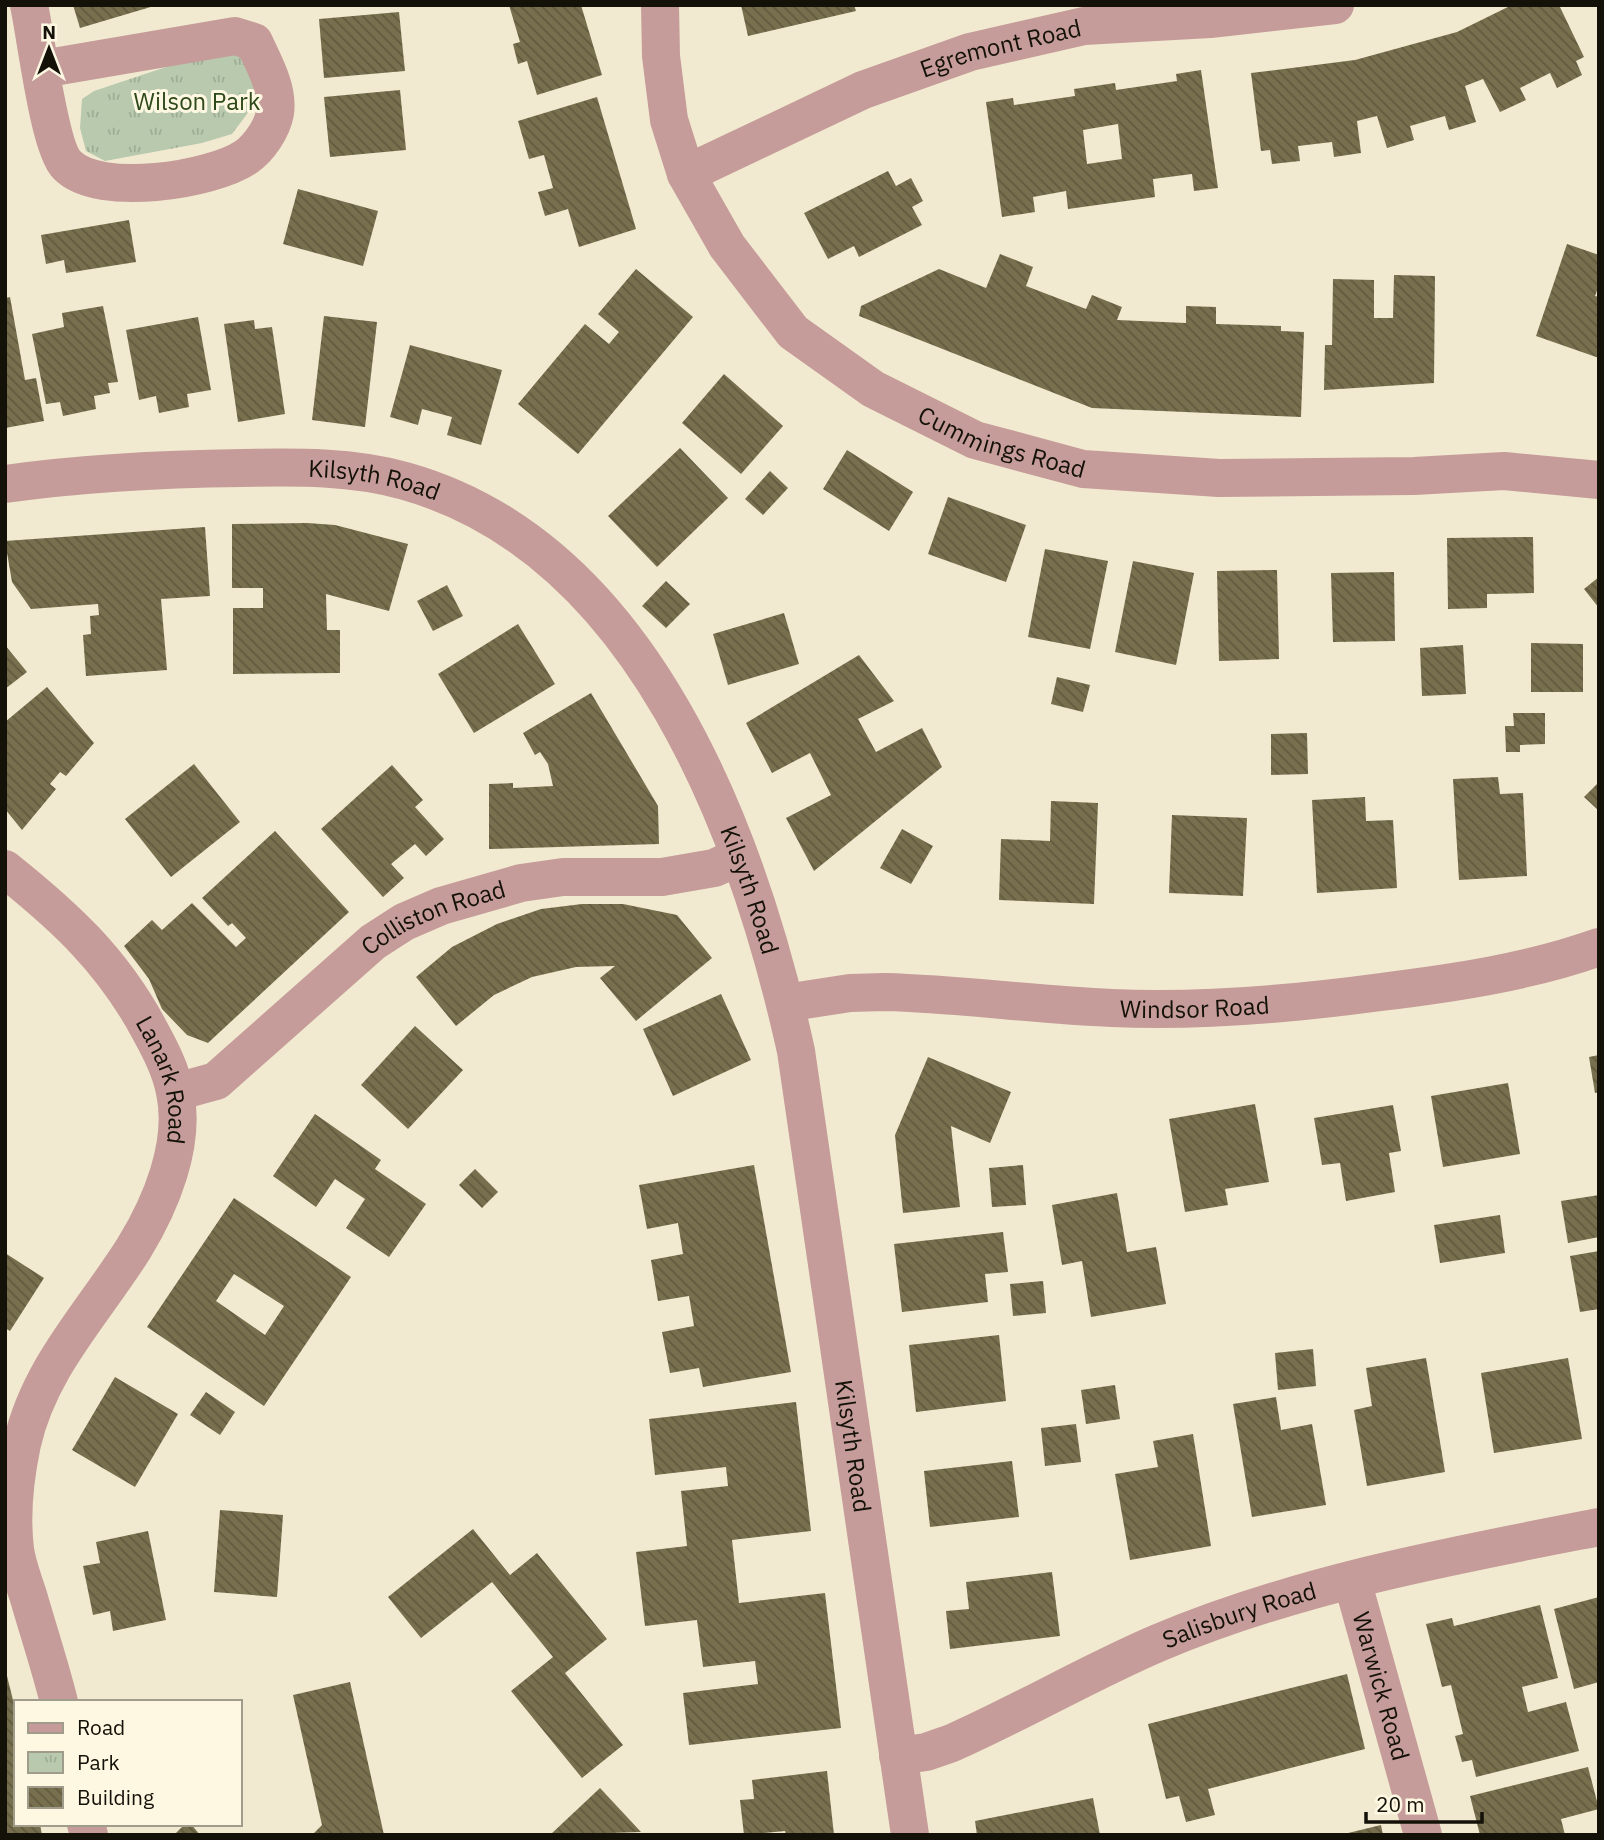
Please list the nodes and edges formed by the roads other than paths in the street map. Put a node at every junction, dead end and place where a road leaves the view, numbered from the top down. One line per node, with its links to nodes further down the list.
1 (29, 5): 4 (street)
2 (660, 5): 5 (street, Cummings Road)
3 (1335, 5): 5 (street, Egremont Road)
4 (43, 73): 4 (street)
5 (686, 174): 6 (street, Cummings Road)
6 (1599, 481)
7 (5, 484): 8 (street, Kilsyth Road)
8 (739, 857): 11 (street, Kilsyth Road); 12 (street, Colliston Road)
9 (5, 869): 12 (street, Lanark Road)
10 (1599, 947): 11 (street, Windsor Road)
11 (785, 1003): 18 (street, Kilsyth Road)
12 (176, 1093): 13 (street, Lanark Road)
13 (10, 1478): 15 (street, Lanark Road)
14 (1599, 1527): 16 (street, Salisbury Road)
15 (10, 1550): 17 (street)
16 (1352, 1580): 18 (street, Salisbury Road); 20 (street, Warwick Road)
17 (58, 1700)
18 (898, 1756): 19 (street, Kilsyth Road)
19 (910, 1835)
20 (1423, 1835)

